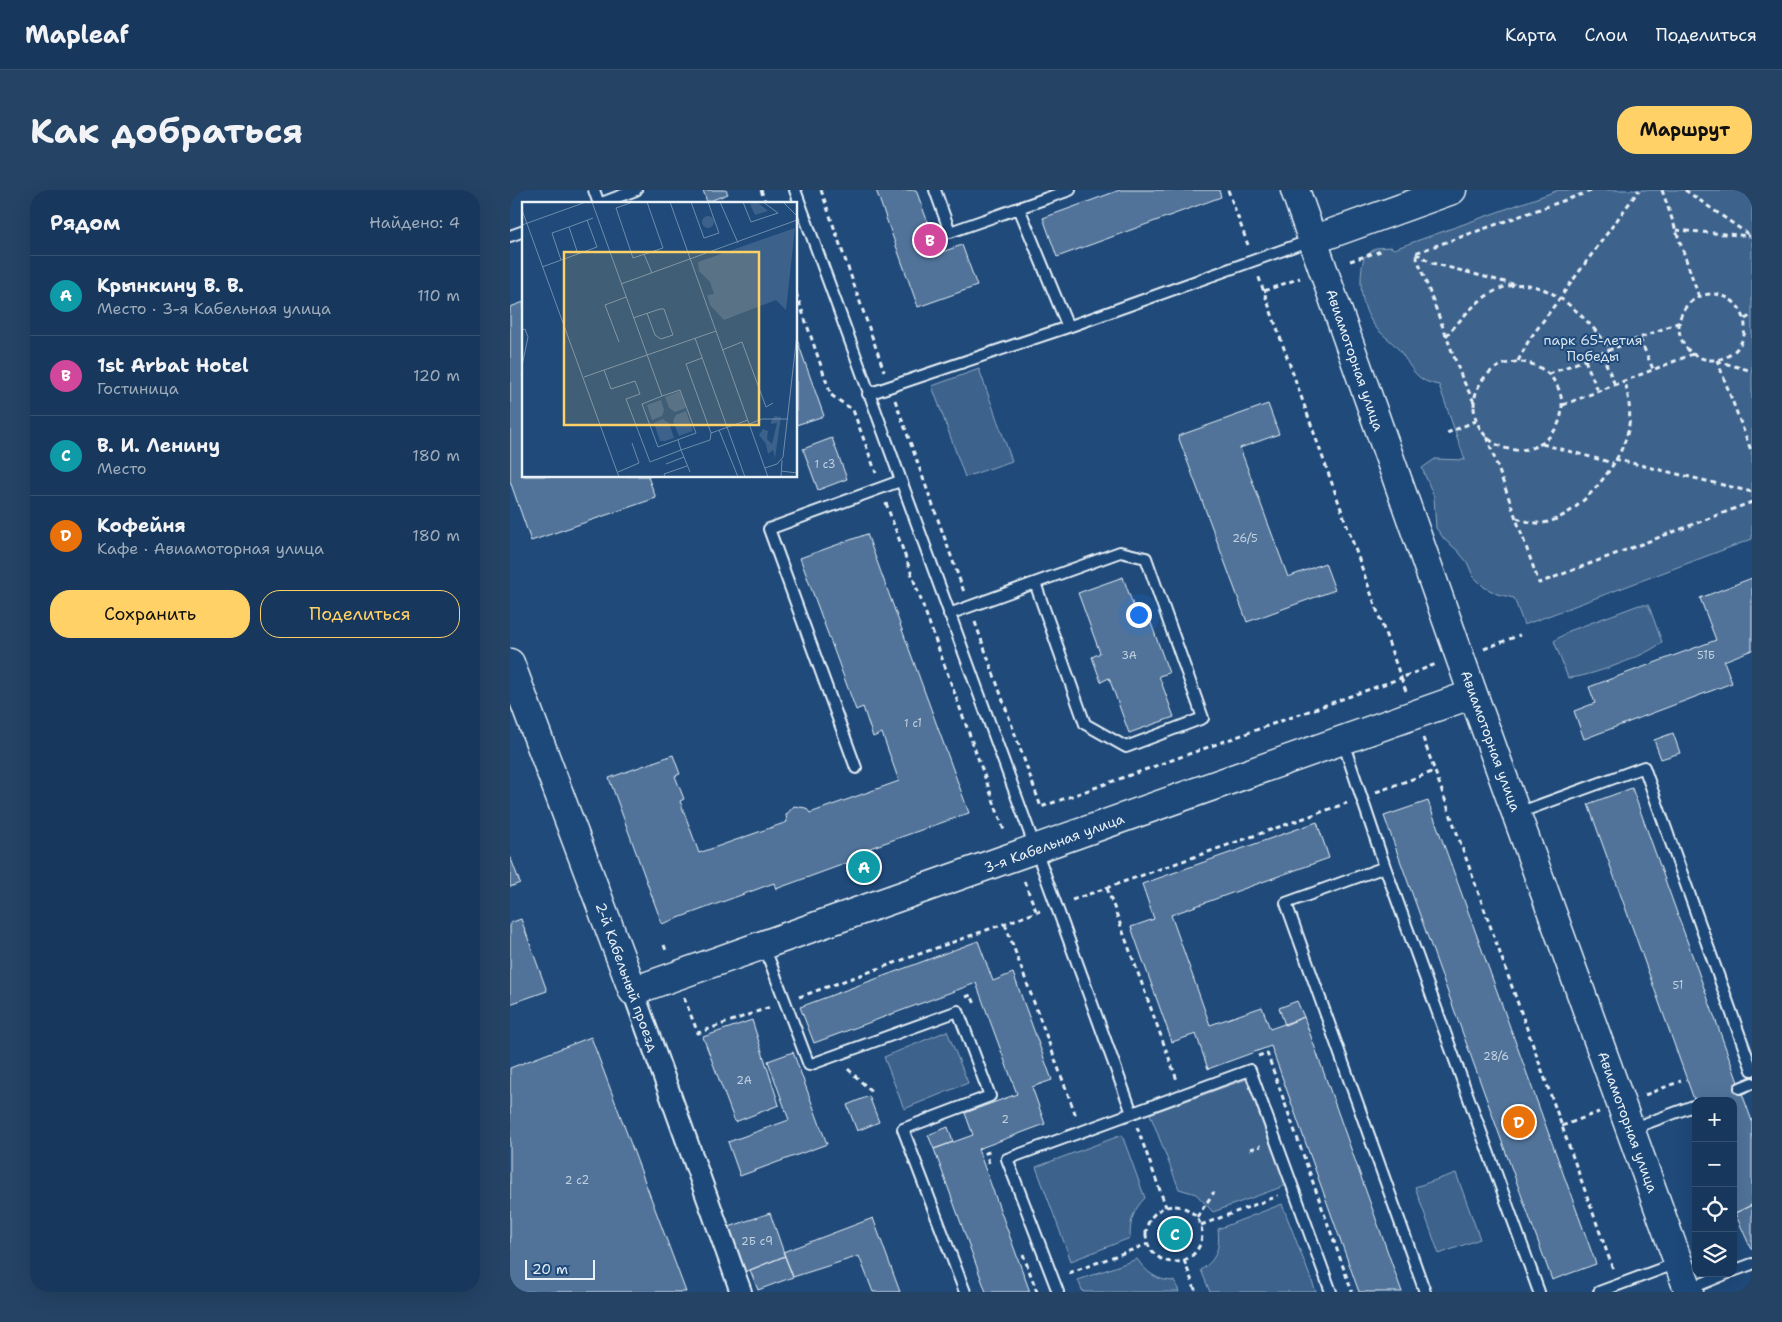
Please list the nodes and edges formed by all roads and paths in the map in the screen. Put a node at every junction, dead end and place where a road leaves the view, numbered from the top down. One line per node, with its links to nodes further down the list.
1 (594, 190): 15 (lane)
2 (636, 190): 16 (lane)
3 (761, 190): 17 (path)
4 (795, 190): 52 (lane)
5 (821, 190): 50 (path)
6 (936, 190): 18 (lane)
7 (1070, 190): 18 (lane)
8 (1228, 190): 24 (path)
9 (1295, 190): 21 (street, Авиамоторная улица)
10 (1452, 190): 21 (street)
11 (1594, 190): 23 (path)
12 (1639, 190): 30 (path)
13 (1662, 190): 19 (path)
14 (1685, 190): 20 (path)
15 (598, 202)
16 (604, 202)
17 (765, 202)
18 (1019, 208): 36 (lane)
19 (1676, 230): 20 (path); 31 (path)
20 (1752, 236)
21 (1313, 240): 24 (lane); 73 (street, Авиамоторная улица)
22 (1381, 251): 25 (path)
23 (1415, 253): 28 (path); 37 (path)
24 (1253, 260): 27 (path); 36 (lane)
25 (1350, 261)
26 (1300, 278): 29 (path)
27 (1260, 280)
28 (1519, 285): 30 (path); 37 (path)
29 (1264, 291)
30 (1561, 297): 39 (path); 44 (path)
31 (1699, 297): 34 (path); 35 (path)
32 (798, 299): 63 (path)
33 (1752, 315): 34 (path)
34 (1745, 318): 43 (path)
35 (1680, 322): 38 (path); 41 (path)
36 (1068, 327): 50 (lane)
37 (1446, 336): 53 (path)
38 (1640, 339): 39 (path); 45 (path)
39 (1612, 350): 40 (path)
40 (1602, 354): 42 (path); 49 (path)
41 (1693, 354): 43 (path); 45 (path)
42 (1585, 360): 47 (path); 51 (path)
43 (1717, 360): 46 (path); 59 (path)
44 (1518, 362): 47 (path); 53 (path)
45 (1653, 369): 48 (path)
46 (1752, 371)
47 (1549, 374): 54 (path)
48 (1626, 380): 49 (path); 60 (path)
49 (1615, 384): 51 (path)
50 (890, 386): 52 (lane)
51 (1598, 391): 54 (path)
52 (868, 394): 62 (lane)
53 (1474, 402): 55 (path)
54 (1562, 405): 58 (path)
55 (1476, 421): 56 (path); 57 (path)
56 (1446, 432)
57 (1487, 437): 58 (path); 66 (path)
58 (1541, 444): 61 (path)
59 (1752, 453)
60 (1615, 459): 61 (path); 64 (path)
61 (1612, 463): 66 (path)
62 (900, 481): 63 (lane); 68 (lane)
63 (881, 488): 77 (lane); 79 (path)
64 (1752, 492)
65 (1752, 502): 66 (path)
66 (1516, 518)
67 (1035, 583): 67 (lane); 68 (lane)
68 (949, 614): 80 (lane)
69 (1520, 636): 70 (path)
70 (1484, 649)
71 (510, 663): 86 (street, 2-й Кабельный проезд)
72 (1436, 664): 74 (path)
73 (1473, 694): 76 (street, 3-я Кабельная улица); 78 (street, Авиамоторная улица)
74 (1409, 699)
75 (1421, 733): 96 (path)
76 (1343, 740): 80 (street, 3-я Кабельная улица); 81 (lane)
77 (856, 768)
78 (1517, 814): 87 (lane); 97 (street, Авиамоторная улица)
79 (1000, 822)
80 (1036, 850): 85 (street, 3-я Кабельная улица); 94 (lane)
81 (1385, 866): 121 (lane); 122 (lane)
82 (1024, 881): 83 (path)
83 (1037, 913)
84 (1005, 924): 95 (path)
85 (763, 945): 86 (street, 3-я Кабельная улица); 116 (lane)
86 (633, 991): 115 (street, 2-й Кабельный проезд)
87 (1752, 1070)
88 (1680, 1081): 91 (path)
89 (1752, 1083): 90 (lane)
90 (1740, 1088)
91 (1644, 1095)
92 (1692, 1107): 97 (lane)
93 (1602, 1111): 96 (path)
94 (1132, 1113): 100 (lane); 102 (path); 112 (lane)
95 (1077, 1120)
96 (1562, 1126): 113 (path)
97 (1631, 1130): 108 (street, Авиамоторная улица)
98 (995, 1150): 99 (path)
99 (992, 1172)
100 (1294, 1190): 104 (path); 120 (lane)
101 (1214, 1192): 103 (path)
102 (1166, 1207): 103 (path); 105 (path)
103 (1197, 1217): 104 (path)
104 (1202, 1225): 107 (path)
105 (1148, 1244): 107 (path); 112 (path)
106 (1020, 1246): 117 (path)
107 (1184, 1260): 119 (path)
108 (1678, 1263): 113 (lane); 114 (street, Авиамоторная улица)
109 (1752, 1264): 110 (lane)
110 (1737, 1270)
111 (1719, 1277): 114 (lane)
112 (1053, 1279): 118 (lane)
113 (1619, 1284): 123 (lane)
114 (1688, 1291)
115 (741, 1292)
116 (965, 1292)
117 (1037, 1292)
118 (1058, 1292)
119 (1196, 1292)
120 (1331, 1292)
121 (1425, 1292)
122 (1539, 1292)
123 (1598, 1292)

